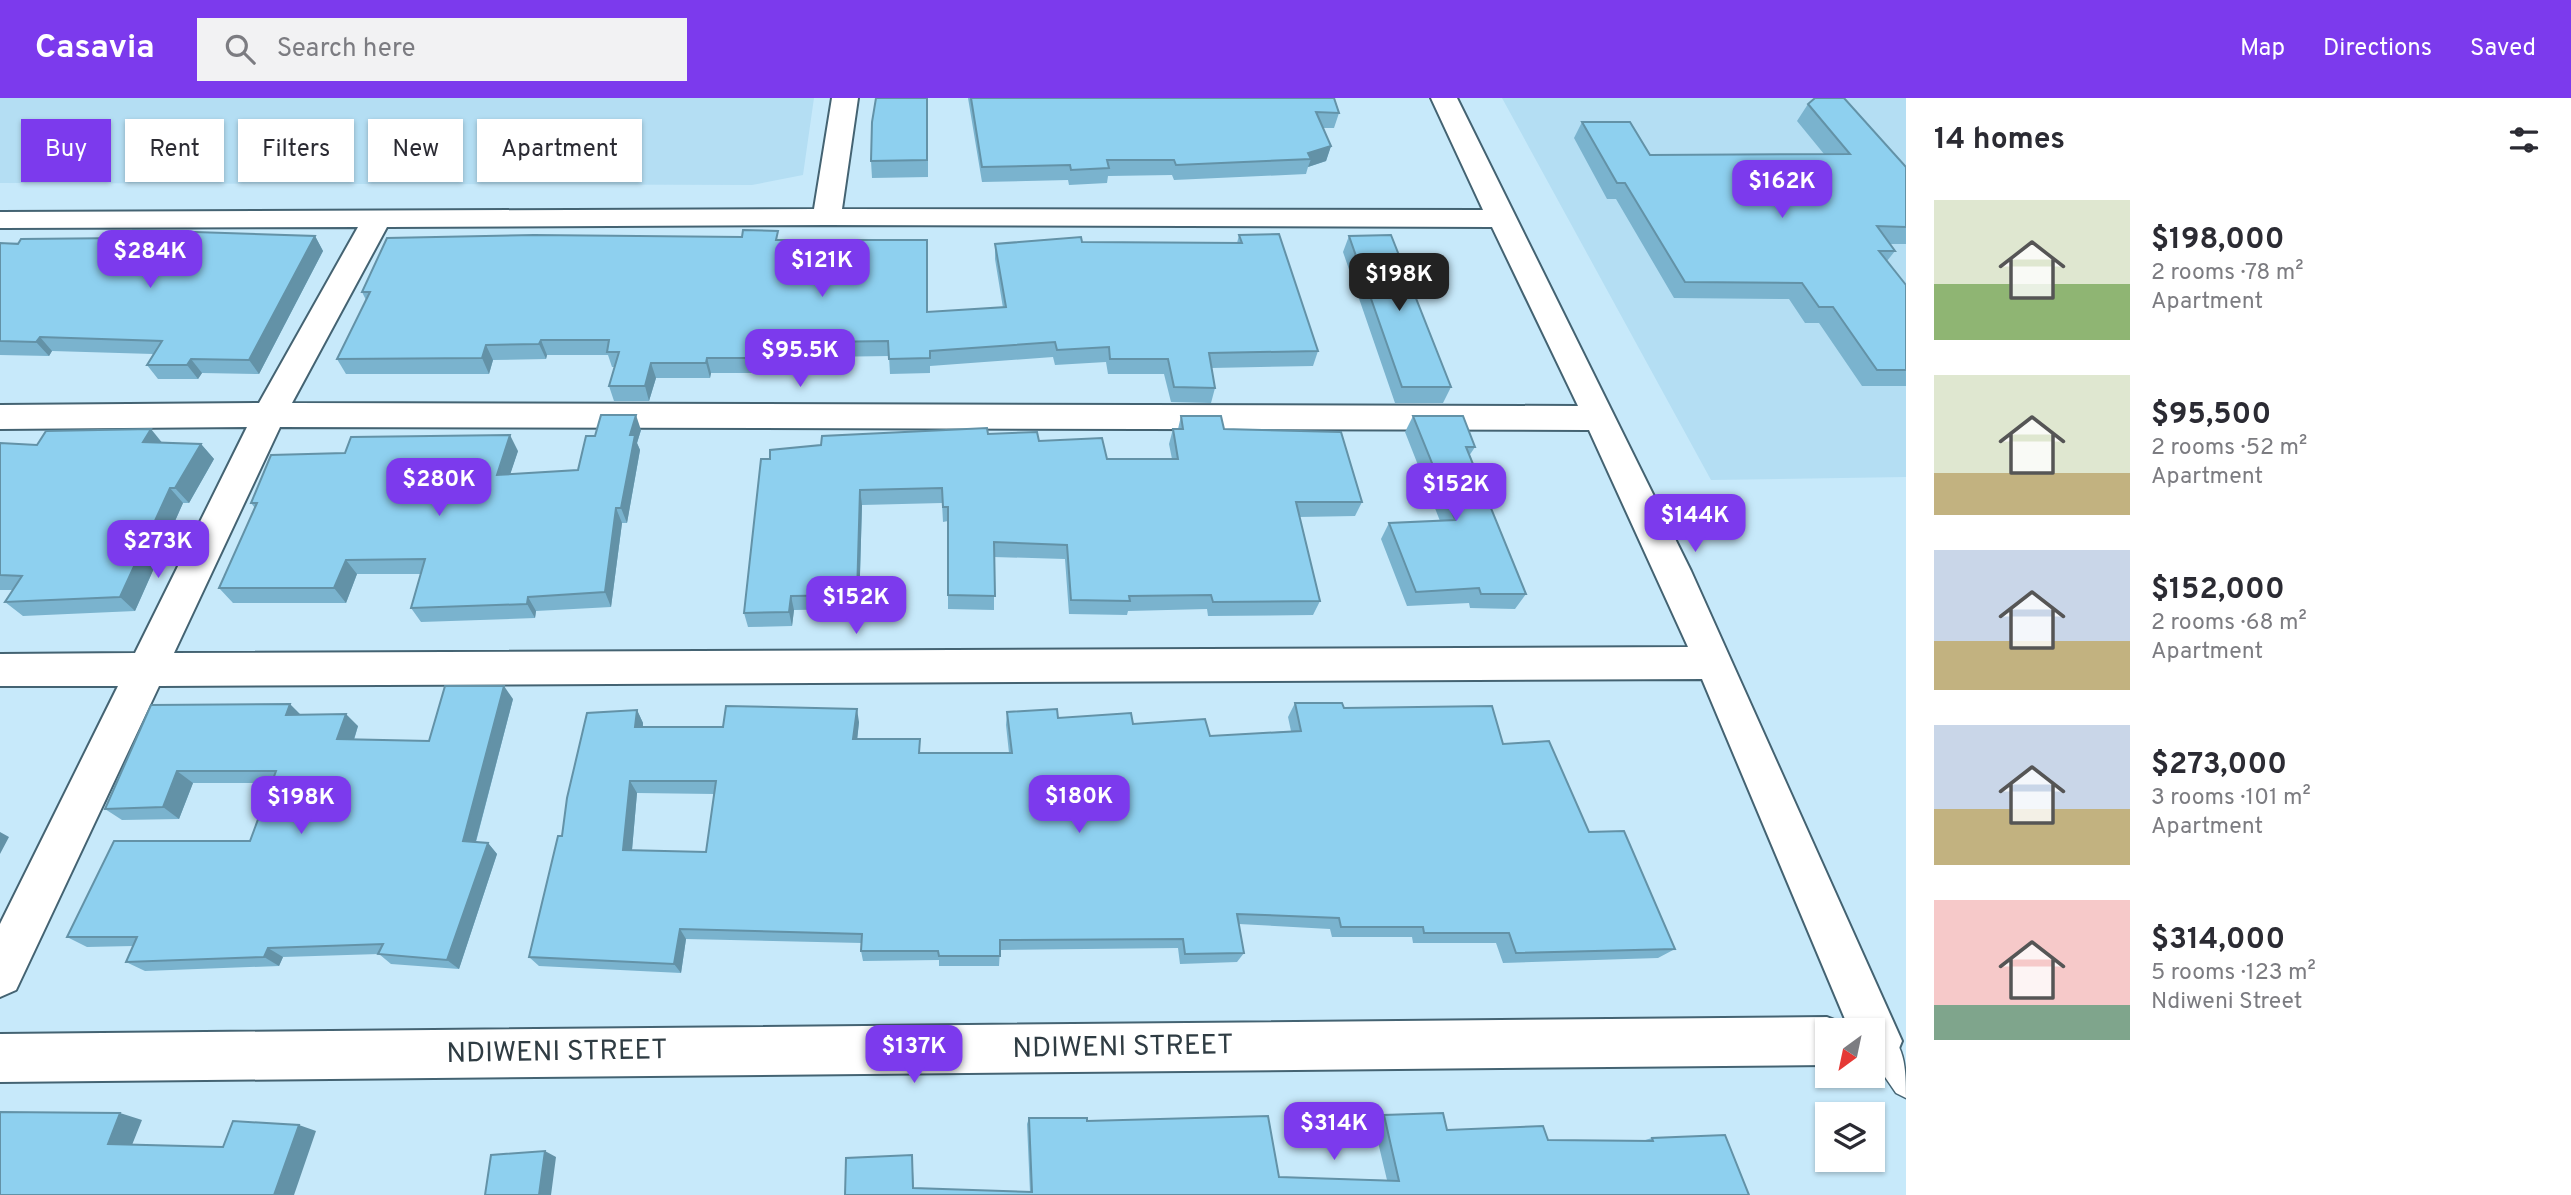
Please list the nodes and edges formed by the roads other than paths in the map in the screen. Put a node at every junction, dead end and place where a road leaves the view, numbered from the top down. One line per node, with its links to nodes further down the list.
1 (845, 98): 4 (street)
2 (1444, 98): 5 (street)
3 (378, 217): 4 (street); 6 (street); 7 (street)
4 (827, 217): 5 (street)
5 (1500, 219): 9 (street)
6 (0, 220)
7 (269, 415): 8 (street); 9 (street); 11 (street)
8 (0, 417)
9 (1600, 418): 10 (street)
10 (1713, 663): 11 (street); 14 (street)
11 (148, 668): 12 (street); 13 (street)
12 (0, 670)
13 (0, 974)
14 (1865, 1018)
15 (1815, 1041): 17 (street, NDIWENI STREET)
16 (1885, 1055): 18 (lane)
17 (0, 1058)
18 (1906, 1083)

